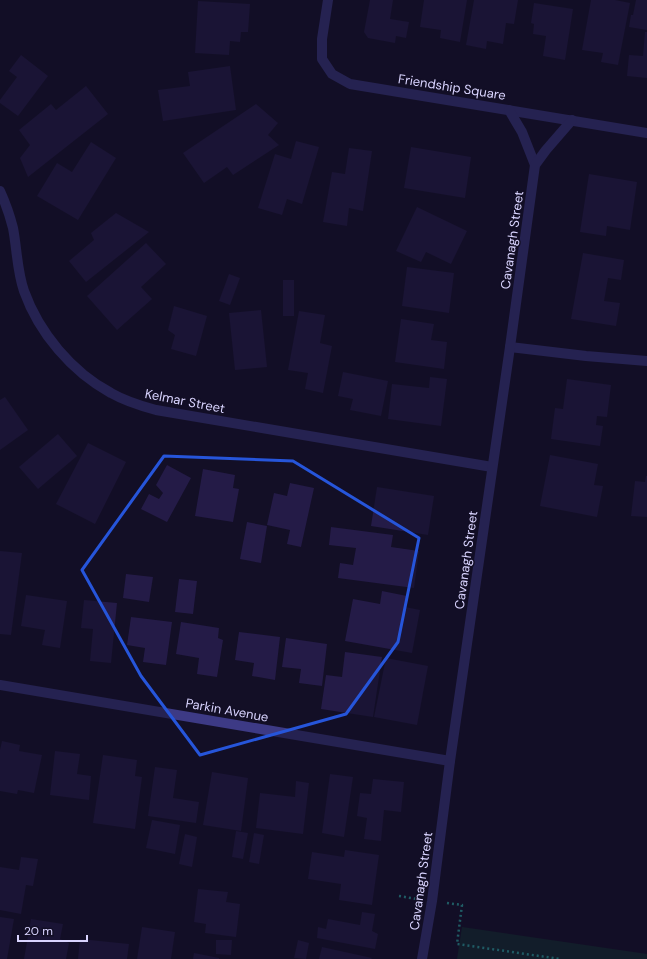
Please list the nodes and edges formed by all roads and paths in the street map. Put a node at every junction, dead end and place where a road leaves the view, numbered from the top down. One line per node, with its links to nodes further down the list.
1 (328, 0): 2 (street, Friendship Square)
2 (509, 110): 3 (street, Friendship Square); 5 (street, Cavanagh Street)
3 (572, 120): 4 (street, Friendship Square); 5 (street, Cavanagh Street)
4 (647, 134)
5 (535, 165): 7 (street, Cavanagh Street)
6 (0, 191): 9 (street, Kelmar Street)
7 (510, 347): 8 (street); 9 (street, Cavanagh Street)
8 (647, 361)
9 (492, 467): 11 (street, Cavanagh Street)
10 (0, 685): 11 (street, Parkin Avenue)
11 (450, 761): 13 (street, Cavanagh Street)
12 (399, 896): 13 (path)
13 (432, 901): 14 (street, Cavanagh Street); 15 (path)
14 (422, 959)
15 (560, 959)

